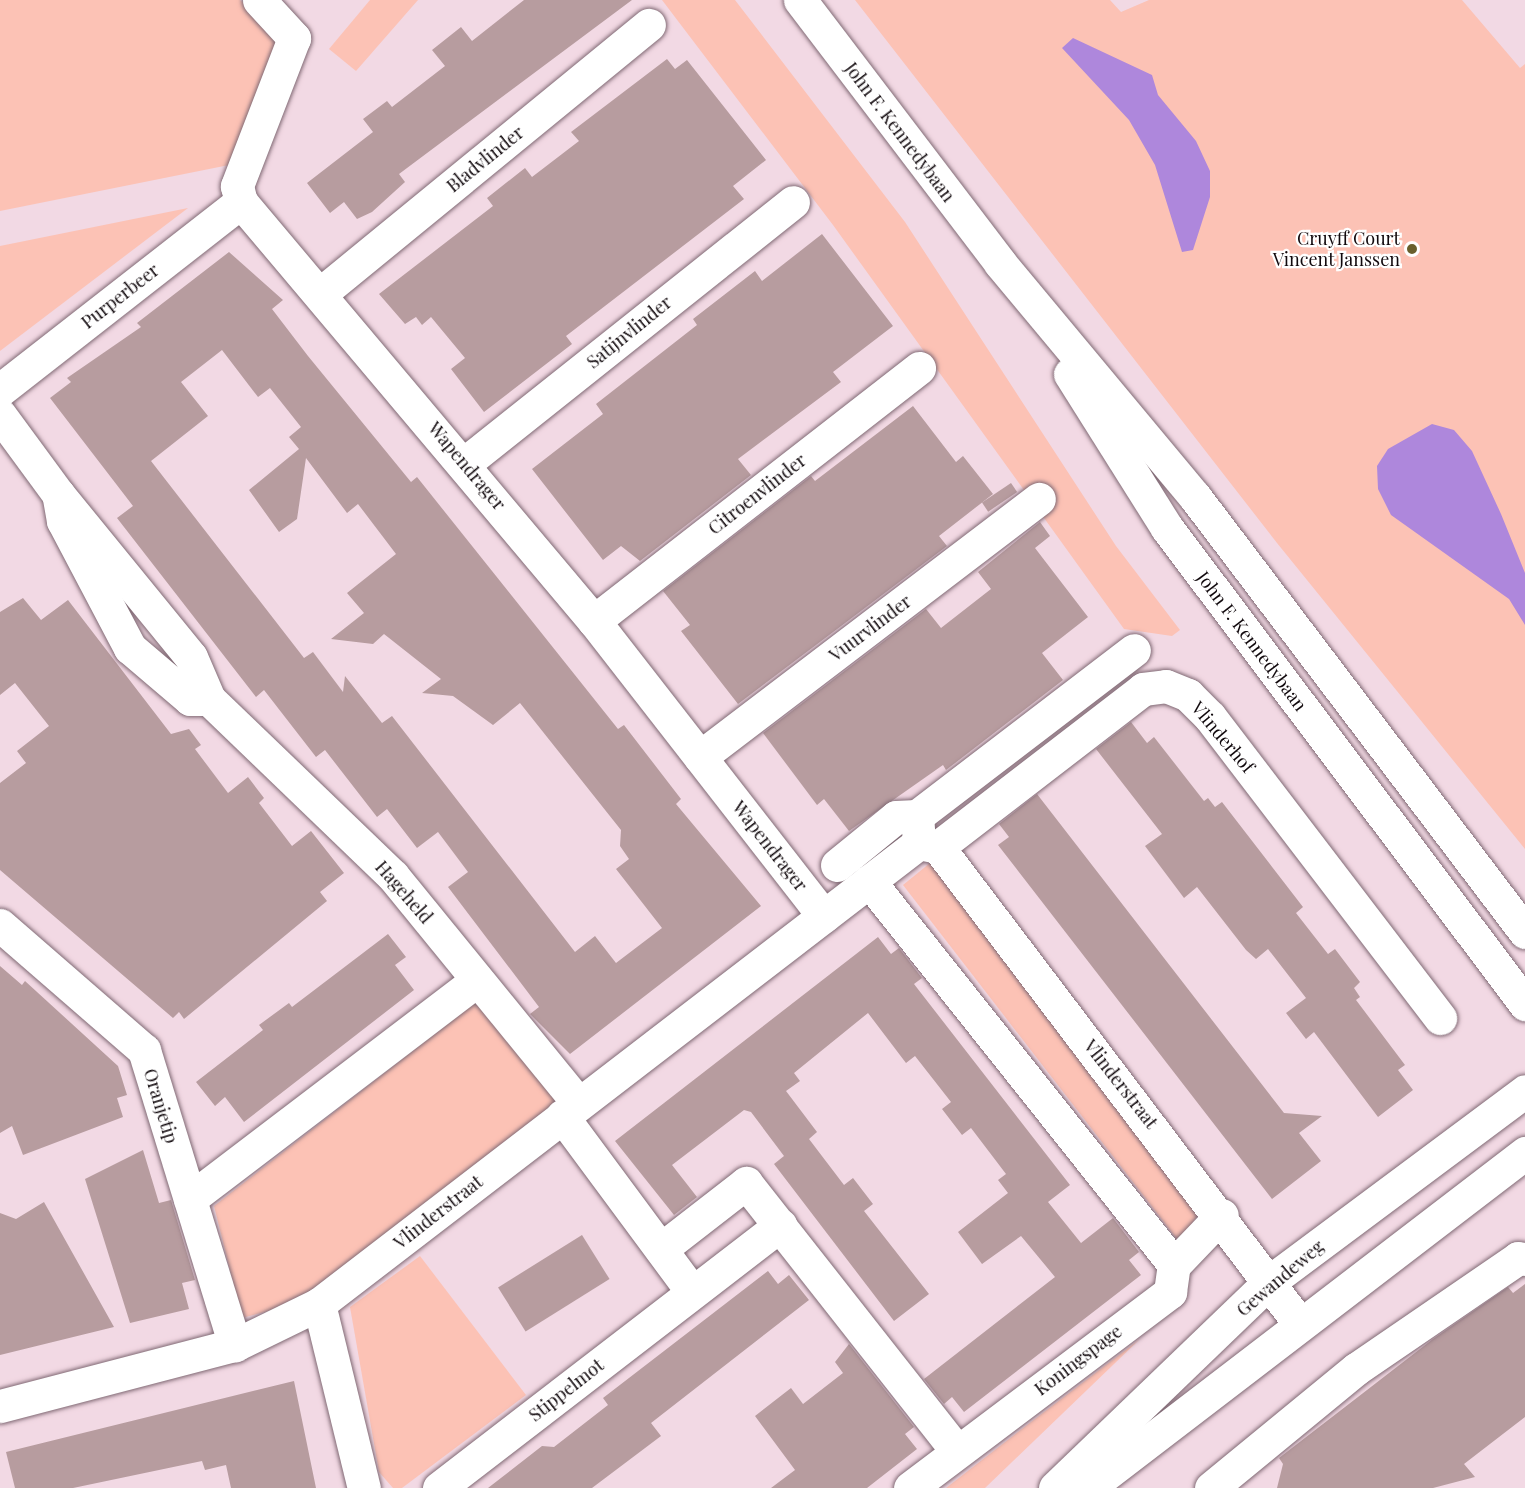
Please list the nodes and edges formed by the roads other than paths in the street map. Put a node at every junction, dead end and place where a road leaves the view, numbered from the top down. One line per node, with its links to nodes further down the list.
1 (259, 0): 4 (street)
2 (800, 0): 6 (street, John F. Kennedybaan)
3 (649, 25): 7 (street, Bladvlinder)
4 (241, 202): 7 (street, Wapendrager); 9 (street, Purperbeer)
5 (793, 202): 11 (street, Satijnvlinder)
6 (1000, 263): 21 (street, John F. Kennedybaan); 23 (street, John F. Kennedybaan)
7 (320, 294): 11 (street, Wapendrager)
8 (919, 368): 13 (street, Citroenvlinder)
9 (0, 390)
10 (0, 415): 22 (street, Hageheld)
11 (465, 463): 13 (street, Wapendrager)
12 (1039, 499): 15 (street, Vuurvlinder)
13 (594, 621): 15 (street, Wapendrager)
14 (1134, 650): 16 (street)
15 (700, 757): 19 (street, Wapendrager)
16 (925, 835): 17 (street); 18 (street, Vlinderhof); 24 (street, Vlinderhof); 29 (street, Vlinderstraat)
17 (837, 865)
18 (869, 881): 19 (street, Vlinderhof); 33 (street)
19 (824, 916): 26 (street, Vlinderstraat)
20 (0, 925): 28 (street, Oranjetip)
21 (1525, 932)
22 (477, 980): 26 (street, Hageheld); 28 (street)
23 (1525, 1005)
24 (1440, 1018)
25 (1525, 1091): 34 (street, Gewandeweg)
26 (570, 1110): 31 (street); 36 (street, Vlinderstraat)
27 (1525, 1152): 37 (street)
28 (190, 1199): 38 (street, Oranjetip)
29 (1222, 1215): 33 (street); 34 (street, Vlinderstraat)
30 (780, 1225): 31 (street); 35 (street, Stippelmot); 40 (street)
31 (661, 1249): 35 (street)
32 (1525, 1259): 46 (street)
33 (1174, 1265): 40 (street, Koningspage)
34 (1269, 1282): 37 (street, Vlinderstraat); 44 (street, Gewandeweg)
35 (692, 1292): 42 (street, Stippelmot)
36 (319, 1304): 38 (street, Vlinderstraat); 41 (street)
37 (1299, 1323): 45 (street)
38 (235, 1345): 39 (street, Vlinderstraat)
39 (0, 1406)
40 (957, 1450): 43 (street, Koningspage)
41 (364, 1488)
42 (439, 1488)
43 (910, 1488)
44 (1054, 1488)
45 (1088, 1488)
46 (1211, 1488)

